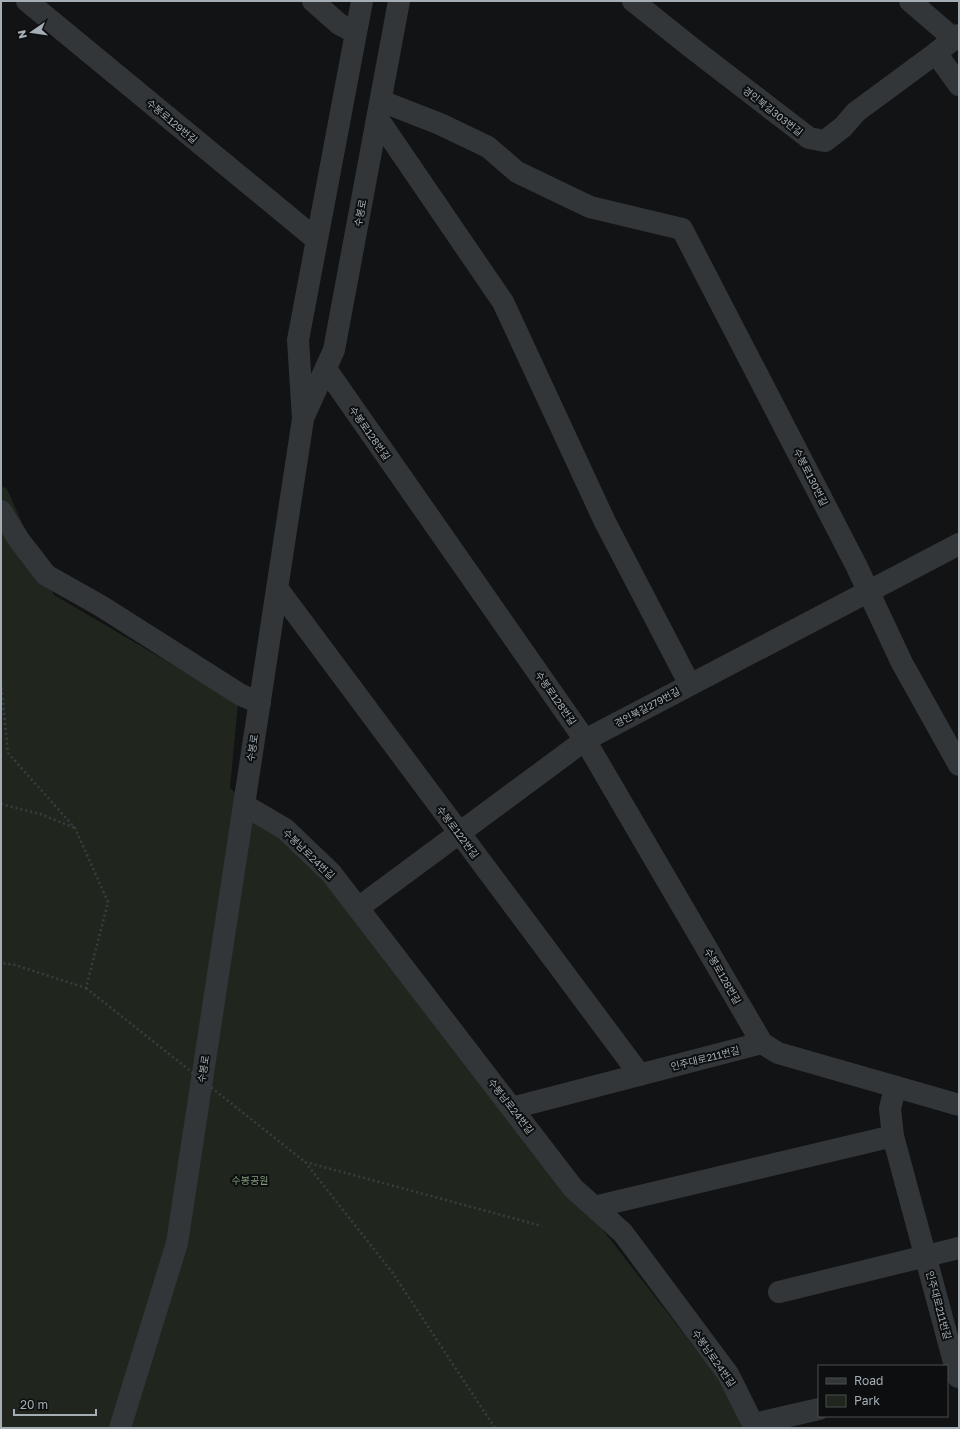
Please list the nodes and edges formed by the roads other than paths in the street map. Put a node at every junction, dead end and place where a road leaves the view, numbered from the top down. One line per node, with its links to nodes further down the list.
1 (27, 1): 12 (street, 수봉로129번길)
2 (313, 1): 7 (street)
3 (362, 1): 7 (street, 수봉로)
4 (399, 1): 11 (street, 수봉로)
5 (633, 1): 9 (street, 경인북길303번길)
6 (910, 1): 8 (street, 경인북길303번길)
7 (356, 32): 12 (street, 수봉로)
8 (956, 37): 9 (street, 경인북길303번길)
9 (936, 53): 10 (street)
10 (959, 85)
11 (379, 110): 13 (street, 수봉로); 18 (street, 수봉로130번길); 19 (street)
12 (317, 240): 14 (street, 수봉로)
13 (326, 369): 14 (street, 수봉로); 21 (street, 수봉로128번길)
14 (303, 419): 17 (street, 수봉로)
15 (1, 511): 20 (street)
16 (959, 544): 18 (street, 경인북길279번길)
17 (277, 588): 20 (street, 수봉로); 24 (street, 수봉로122번길)
18 (868, 591): 19 (street, 경인북길279번길); 22 (street, 수봉로130번길)
19 (690, 685): 21 (street, 경인북길279번길)
20 (260, 703): 23 (street, 수봉로)
21 (585, 740): 24 (street, 경인북길279번길); 26 (street, 수봉로128번길)
22 (959, 765)
23 (244, 805): 25 (street, 수봉남로24번길); 39 (street, 수봉로)
24 (459, 833): 25 (street, 경인북길279번길); 27 (street, 수봉로122번길)
25 (358, 908): 30 (street, 수봉남로24번길)
26 (762, 1043): 27 (street, 인주대로211번길); 28 (street)
27 (640, 1075): 30 (street, 인주대로211번길)
28 (895, 1087): 29 (street); 31 (street, 인주대로211번길)
29 (959, 1105)
30 (512, 1108): 32 (street, 수봉남로24번길)
31 (893, 1136): 32 (street); 34 (street, 인주대로211번길)
32 (594, 1207): 38 (street, 수봉남로24번길)
33 (959, 1248): 34 (street)
34 (926, 1256): 35 (street); 36 (street, 인주대로211번길)
35 (779, 1292)
36 (955, 1377)
37 (818, 1409): 38 (street)
38 (755, 1426)
39 (120, 1428)

